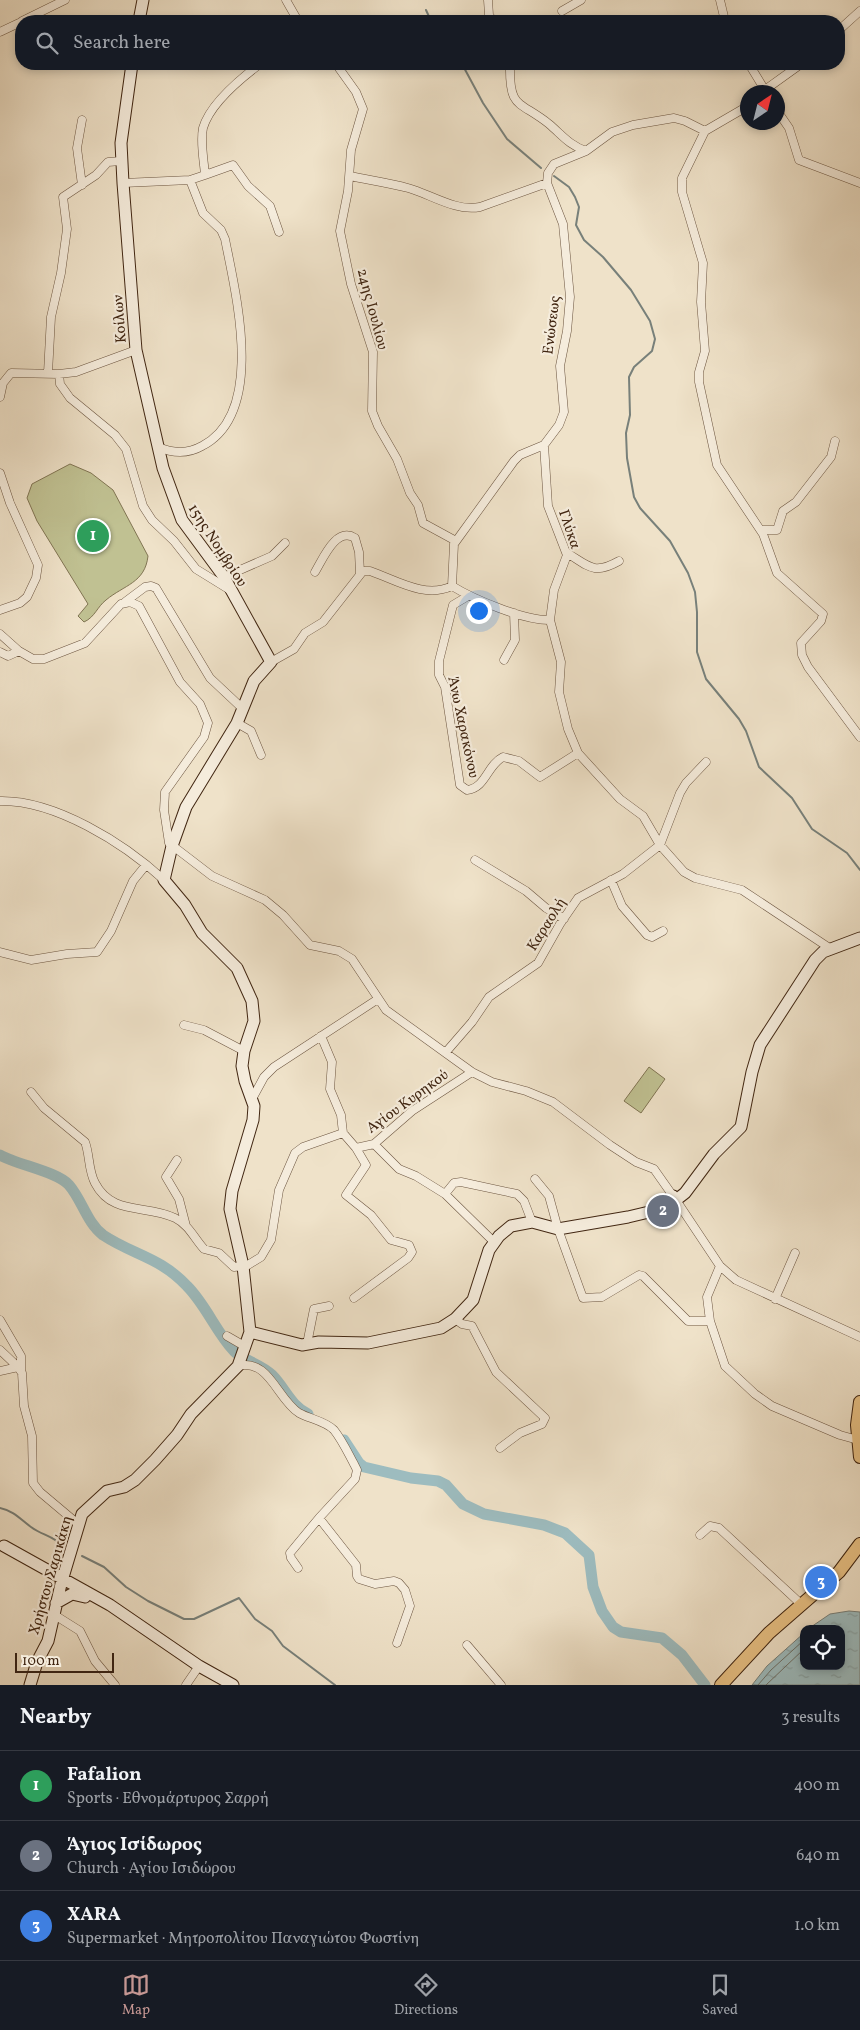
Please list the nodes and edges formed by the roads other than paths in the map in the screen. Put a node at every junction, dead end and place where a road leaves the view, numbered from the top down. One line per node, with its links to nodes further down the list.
1 (65, 0): 9 (street)
2 (143, 0): 10 (main road)
3 (286, 0): 11 (street)
4 (488, 0): 12 (street)
5 (581, 0): 7 (street)
6 (720, 0): 13 (street)
7 (562, 11)
8 (860, 11): 15 (street)
9 (34, 15)
10 (140, 15)
11 (295, 15)
12 (489, 15)
13 (724, 15)
14 (15, 24): 16 (street)
15 (845, 25)
16 (0, 32)
17 (131, 70): 30 (main road, Κοίλων)
18 (252, 70): 31 (street)
19 (340, 70): 32 (street, 24ης Ιουλίου)
20 (510, 70): 29 (street)
21 (752, 70): 23 (street)
22 (793, 70): 24 (street)
23 (761, 85)
24 (773, 85)
25 (740, 111): 28 (street)
26 (82, 120): 37 (street)
27 (785, 123): 36 (street)
28 (705, 131): 29 (street); 47 (street)
29 (586, 151): 35 (street)
30 (121, 161): 34 (main road, Κοίλων); 37 (street)
31 (205, 175): 33 (street); 38 (street)
32 (350, 176): 35 (street); 48 (street, 24ης Ιουλίου)
33 (192, 180): 34 (street); 45 (street)
34 (123, 183): 39 (main road, Κοίλων)
35 (547, 183): 44 (street, Ενώσεως)
36 (860, 183)
37 (82, 184): 40 (street)
38 (279, 232)
39 (136, 350): 41 (street, Κοίλων); 45 (main road, 15ης Νομβρίου)
40 (48, 373): 41 (street, Κοίλων); 42 (street, Κοίλων)
41 (58, 374): 56 (street)
42 (0, 397)
43 (835, 441): 47 (street)
44 (544, 445): 48 (street); 50 (street, Γλύκα)
45 (158, 446): 54 (main road, 15ης Νομβρίου)
46 (0, 472): 59 (street)
47 (761, 530): 69 (street)
48 (456, 541): 55 (street)
49 (285, 543): 54 (street)
50 (567, 553): 51 (street); 61 (street, Γλύκα)
51 (619, 561)
52 (315, 572): 53 (street)
53 (360, 573): 55 (street); 66 (street)
54 (224, 577): 56 (main road, 15ης Νομβρίου)
55 (452, 586): 57 (street)
56 (230, 590): 66 (main road, 15ης Νομβρίου)
57 (468, 596): 60 (street); 70 (street, Άνω Χαρακόνου)
58 (125, 602): 63 (street); 67 (street); 75 (street)
59 (0, 610)
60 (514, 613): 61 (street); 65 (street)
61 (550, 620): 70 (street)
62 (0, 634): 63 (street)
63 (18, 651): 64 (street)
64 (0, 652)
65 (504, 660)
66 (271, 662): 67 (main road)
67 (242, 708): 68 (main road)
68 (237, 723): 71 (street); 75 (main road)
69 (860, 737)
70 (578, 753): 74 (street)
71 (261, 755)
72 (706, 762): 74 (street)
73 (0, 801): 77 (street)
74 (660, 845): 79 (street, Καραολή); 83 (street)
75 (172, 846): 78 (main road); 85 (street)
76 (475, 860): 80 (street)
77 (146, 864): 78 (street); 84 (street)
78 (164, 880): 88 (main road)
79 (611, 880): 80 (street, Καραολή); 81 (street)
80 (564, 919): 89 (street, Καραολή)
81 (663, 931)
82 (860, 938): 83 (main road)
83 (831, 949): 99 (main road)
84 (0, 952)
85 (378, 999): 87 (street); 89 (street)
86 (184, 1024): 88 (street)
87 (321, 1036): 92 (street); 93 (street)
88 (244, 1051): 92 (main road)
89 (446, 1052): 90 (street)
90 (472, 1072): 94 (street, Αγίου Κυρηκού); 99 (street)
91 (31, 1092): 101 (street)
92 (252, 1099): 106 (main road)
93 (344, 1133): 95 (street); 106 (street)
94 (374, 1144): 95 (street, Αγίου Κυρηκού); 98 (street)
95 (356, 1148): 107 (street)
96 (177, 1160): 101 (street)
97 (535, 1179): 102 (street)
98 (445, 1194): 100 (street); 103 (street)
99 (675, 1198): 102 (main road); 105 (street)
100 (532, 1222): 102 (main road); 103 (main road)
101 (186, 1226): 106 (street)
102 (558, 1229): 112 (street)
103 (494, 1242): 110 (main road)
104 (794, 1253): 108 (street)
105 (720, 1266): 108 (street); 112 (street)
106 (243, 1267): 113 (main road)
107 (354, 1298)
108 (775, 1299): 115 (street)
109 (329, 1306): 116 (street)
110 (455, 1319): 116 (main road); 123 (street)
111 (0, 1320): 119 (street)
112 (710, 1321): 122 (street)
113 (250, 1332): 116 (main road); 118 (main road, Χρήστου Σαρικάκη)
114 (227, 1336): 118 (street)
115 (860, 1337)
116 (307, 1344)
117 (0, 1350): 119 (street)
118 (242, 1357): 125 (street); 126 (main road, Χρήστου Σαρικάκη)
119 (20, 1368): 120 (street); 126 (street)
120 (0, 1371)
121 (860, 1402): 122 (main road)
122 (858, 1440): 124 (main road)
123 (500, 1448)
124 (860, 1457)
125 (319, 1518): 132 (street); 139 (street)
126 (78, 1524): 130 (main road, Χρήστου Σαρικάκη)
127 (700, 1535): 136 (street)
128 (2, 1544): 131 (main road); 133 (main road)
129 (860, 1544): 136 (main road)
130 (69, 1556): 131 (main road); 133 (main road, Χρήστου Σαρικάκη)
131 (36, 1562): 133 (main road)
132 (298, 1568)
133 (62, 1582): 134 (main road); 135 (main road, Χρήστου Σαρικάκη); 137 (main road)
134 (85, 1597): 135 (main road); 137 (main road)
135 (56, 1603): 138 (main road, Χρήστου Σαρικάκη)
136 (801, 1604): 147 (main road)
137 (114, 1609): 141 (main road)
138 (53, 1614): 142 (main road, Χρήστου Σαρικάκη); 143 (street)
139 (397, 1643)
140 (467, 1645): 146 (street)
141 (200, 1666): 144 (street); 145 (main road)
142 (30, 1685)
143 (115, 1685)
144 (186, 1685)
145 (234, 1685)
146 (501, 1685)
147 (721, 1685)

